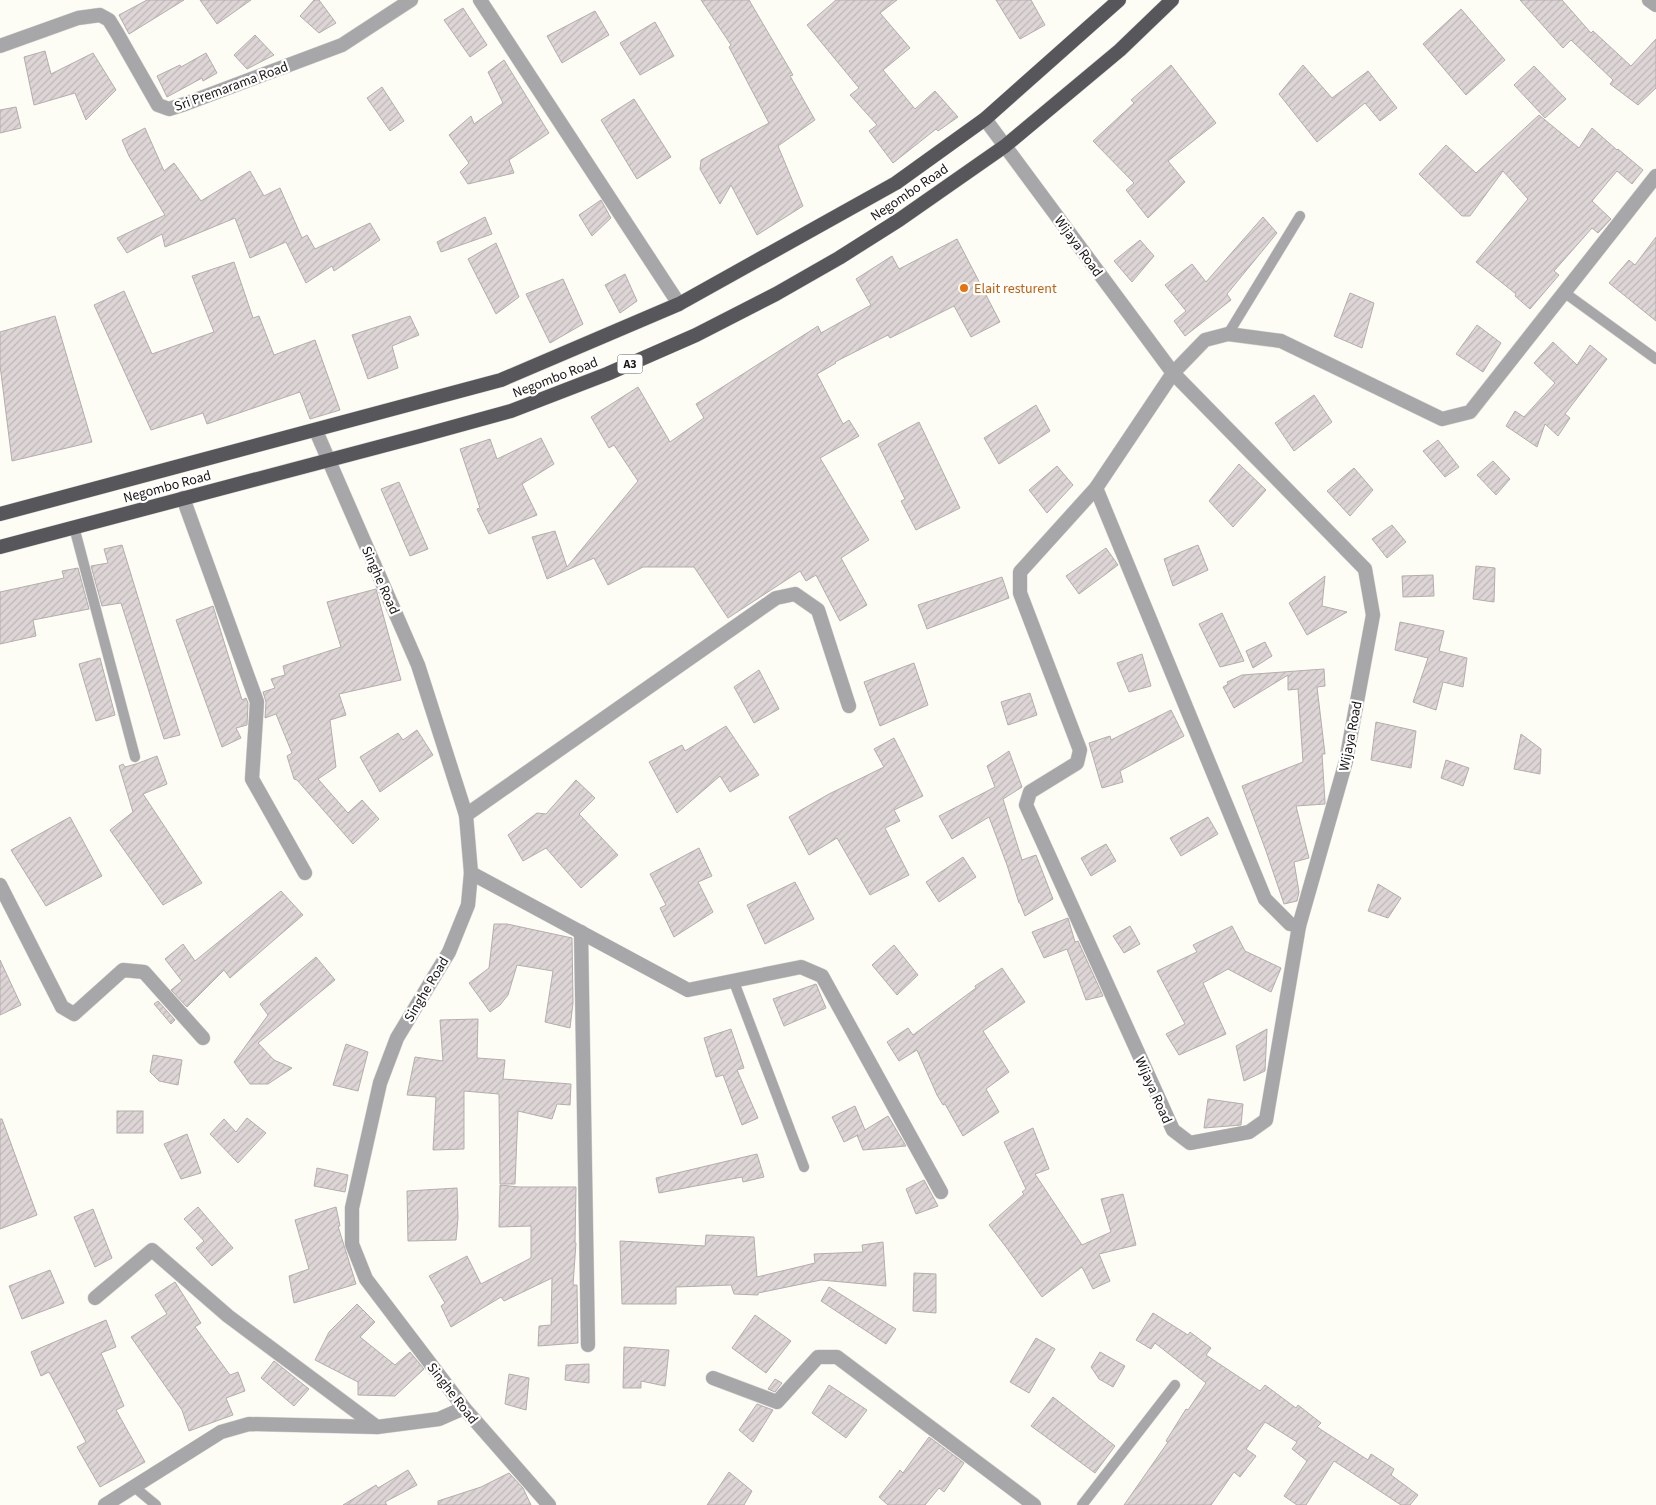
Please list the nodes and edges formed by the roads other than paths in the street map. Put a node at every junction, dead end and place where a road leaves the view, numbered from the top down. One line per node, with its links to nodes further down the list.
1 (411, 0): 7 (street, Sri Premarama Road)
2 (480, 0): 13 (street)
3 (1119, 0): 8 (highway, Negombo Road)
4 (1172, 0): 9 (highway, Negombo Road / A3)
5 (1649, 0): 6 (street)
6 (1656, 5)
7 (0, 46)
8 (985, 120): 9 (street, Wijaya Road); 13 (highway, Negombo Road)
9 (1005, 146): 16 (street, Wijaya Road); 18 (highway, Negombo Road / A3)
10 (1656, 176): 12 (street)
11 (1300, 216): 14 (lane)
12 (1565, 293): 14 (street); 15 (lane)
13 (679, 304): 17 (highway, Negombo Road)
14 (1228, 334): 16 (street)
15 (1656, 359)
16 (1173, 373): 19 (street, Wijaya Road); 30 (street, Wijaya Road)
17 (316, 430): 18 (street, Singhe Road); 21 (highway, Negombo Road)
18 (329, 461): 20 (highway, Negombo Road / A3); 26 (street, Singhe Road)
19 (1096, 488): 30 (street); 30 (street, Wijaya Road)
20 (183, 498): 22 (highway, Negombo Road / A3); 28 (street)
21 (0, 514)
22 (74, 527): 23 (highway, Negombo Road / A3); 25 (lane)
23 (0, 547)
24 (849, 706): 26 (street)
25 (134, 757)
26 (466, 815): 27 (street, Singhe Road)
27 (471, 872): 31 (street); 40 (street, Singhe Road)
28 (305, 873)
29 (0, 885): 33 (street)
30 (1299, 926)
31 (581, 932): 32 (street); 37 (street)
32 (734, 982): 34 (lane); 35 (street)
33 (203, 1038)
34 (804, 1167)
35 (941, 1192)
36 (95, 1298): 41 (street)
37 (588, 1345)
38 (712, 1378): 46 (street)
39 (1175, 1385): 47 (lane)
40 (464, 1408): 41 (street); 45 (street, Singhe Road)
41 (377, 1427): 42 (street)
42 (133, 1486): 43 (street); 44 (lane)
43 (105, 1505)
44 (156, 1505)
45 (549, 1505)
46 (1034, 1505)
47 (1082, 1505)

